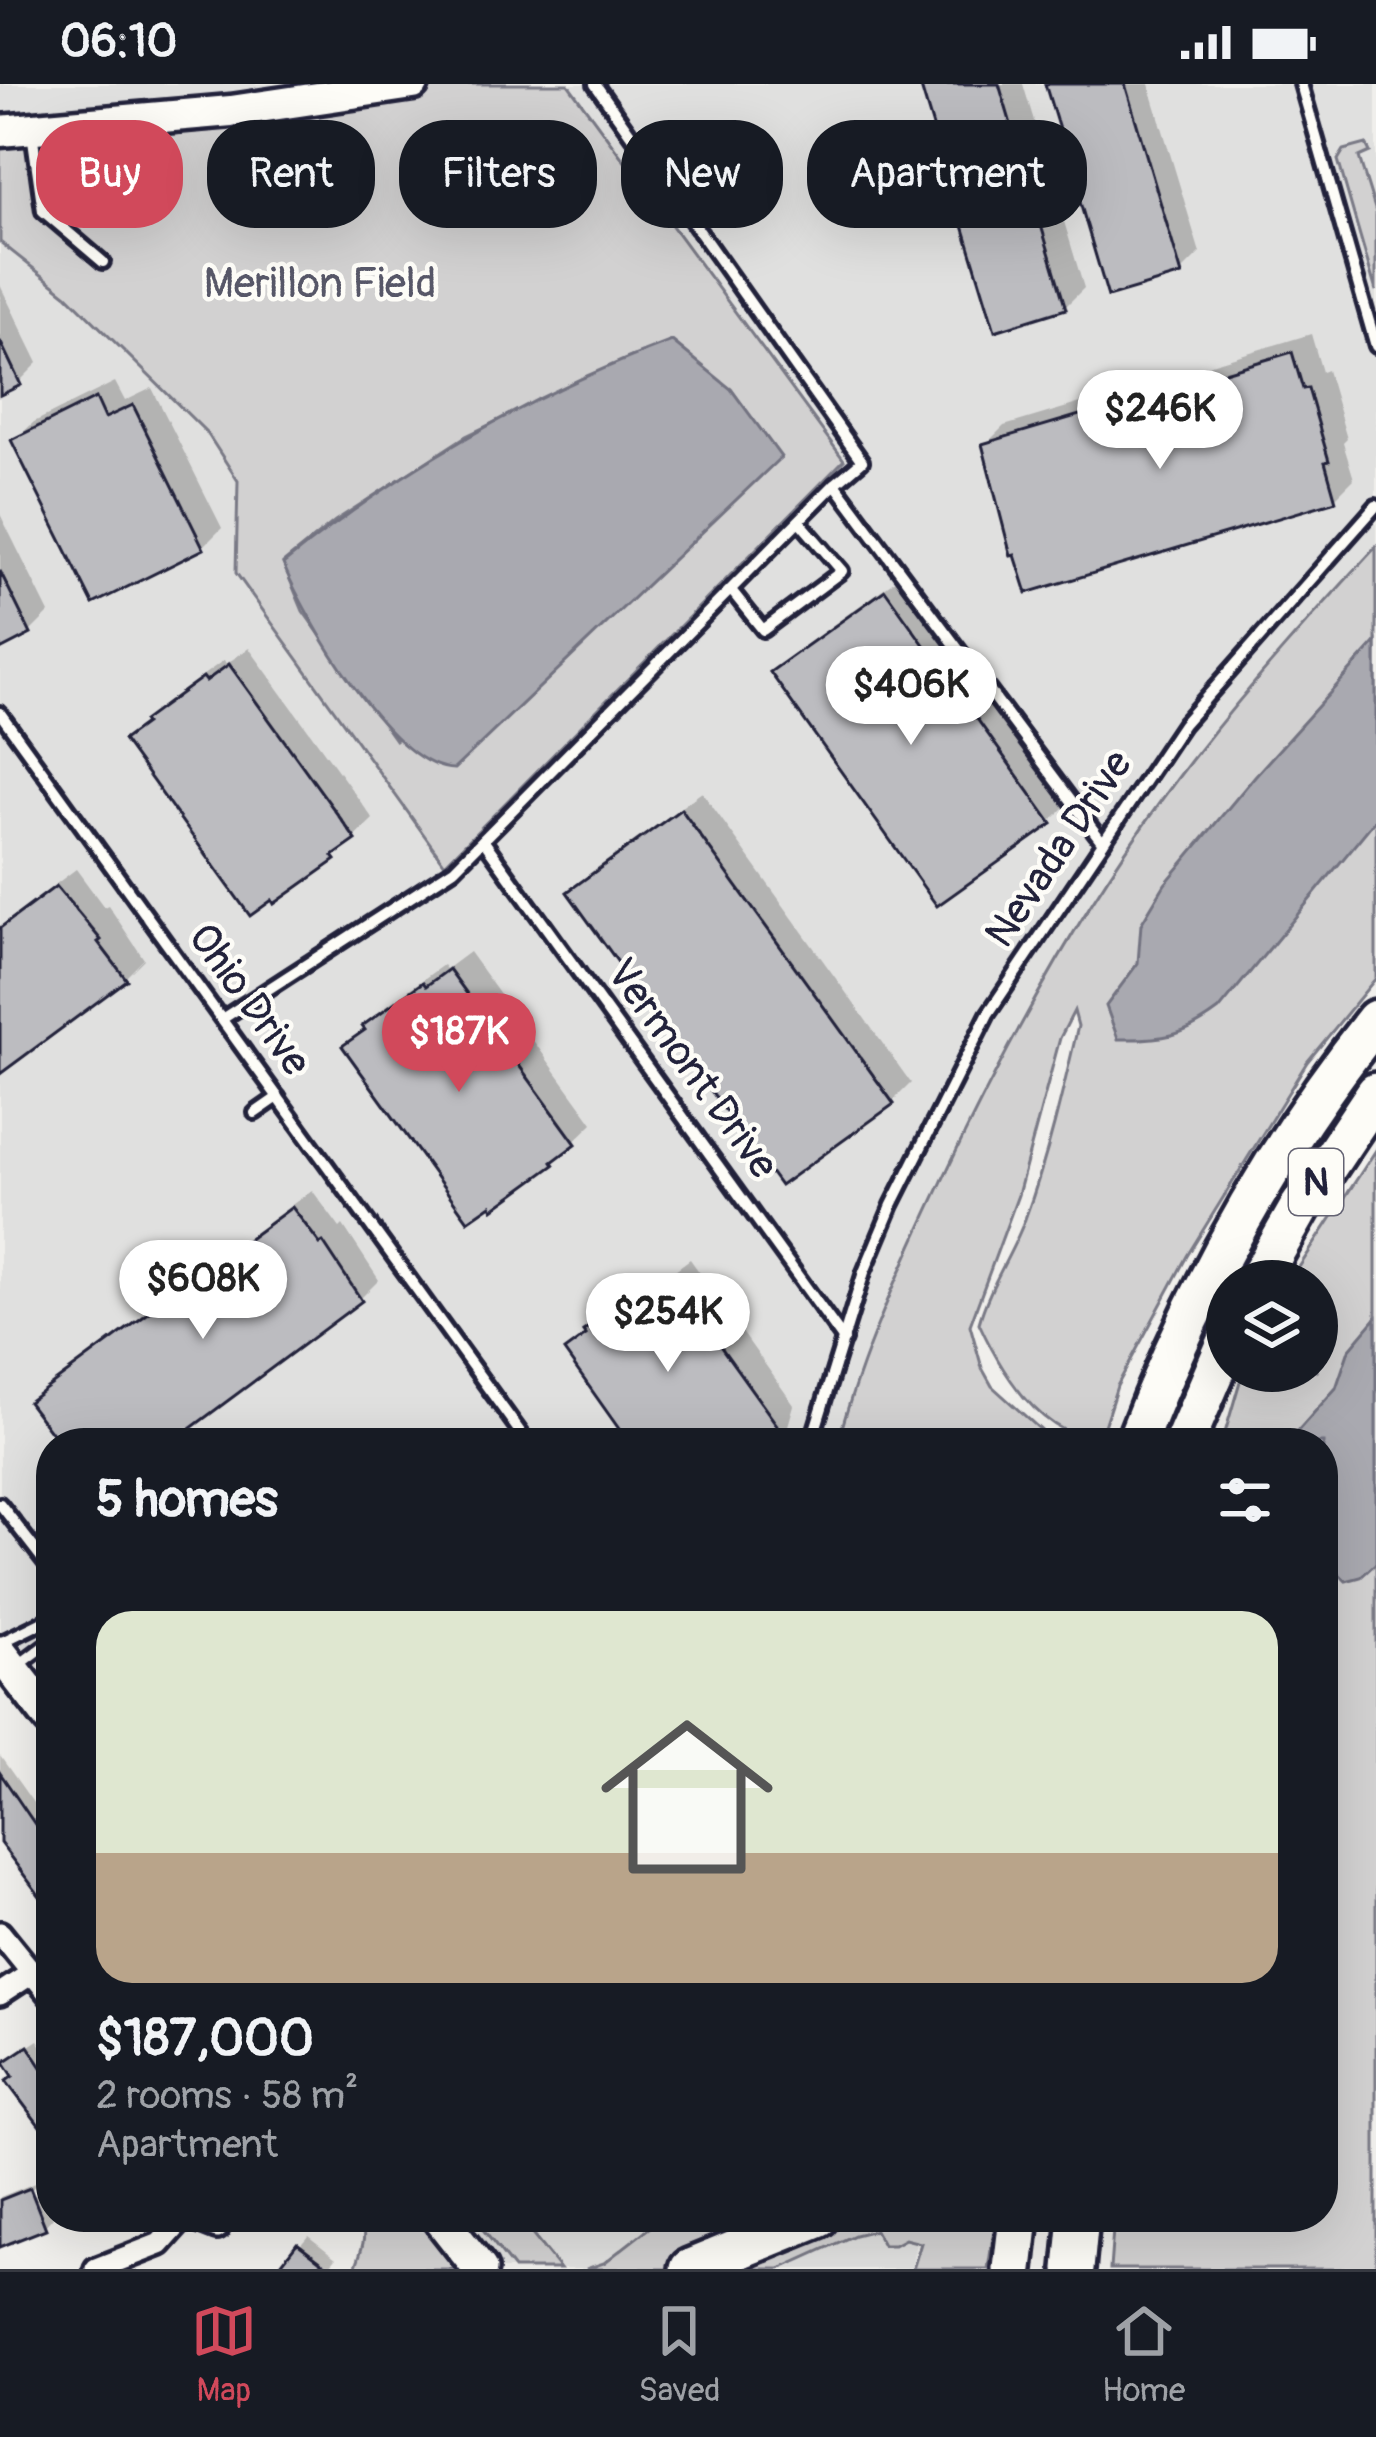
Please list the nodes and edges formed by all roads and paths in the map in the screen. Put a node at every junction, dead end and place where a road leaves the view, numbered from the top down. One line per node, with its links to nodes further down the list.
1 (413, 84): 4 (main road)
2 (596, 84): 8 (lane)
3 (1301, 84): 7 (lane)
4 (32, 128): 5 (main road); 6 (lane)
5 (0, 131)
6 (104, 262)
7 (1376, 346)
8 (835, 484): 10 (lane); 14 (lane)
9 (1376, 506): 14 (lane, Nevada Drive)
10 (800, 520): 11 (lane); 11 (lane)
11 (731, 590): 13 (lane)
12 (0, 713): 15 (lane, Ohio Drive)
13 (484, 840): 15 (lane); 21 (lane, Vermont Drive)
14 (1102, 843): 21 (lane, Nevada Drive)
15 (222, 1019): 18 (lane, Ohio Drive)
16 (1376, 1020): 25 (highway, N)
17 (1376, 1093): 20 (highway, N)
18 (278, 1096): 19 (lane); 23 (lane, Ohio Drive)
19 (255, 1113)
20 (1270, 1260)
21 (844, 1340): 24 (lane, Nevada Drive)
22 (1206, 1392): 26 (highway)
23 (517, 1428)
24 (816, 1428)
25 (1142, 1428)
26 (1190, 1428)
27 (0, 1504): 28 (lane)
28 (36, 1551)
29 (36, 1630): 31 (lane)
30 (36, 1645): 31 (lane)
31 (4, 1655): 32 (main road)
32 (36, 1699)
33 (0, 1934): 34 (street)
34 (32, 1973): 35 (street); 36 (street)
35 (36, 1978)
36 (0, 1994)
37 (172, 2232): 43 (street)
38 (451, 2232): 44 (main road)
39 (781, 2232): 45 (highway)
40 (1017, 2232): 46 (highway)
41 (1078, 2232): 47 (highway)
42 (1101, 2232): 48 (highway)
43 (96, 2269)
44 (480, 2269)
45 (690, 2269)
46 (1012, 2269)
47 (1074, 2269)
48 (1098, 2269)

